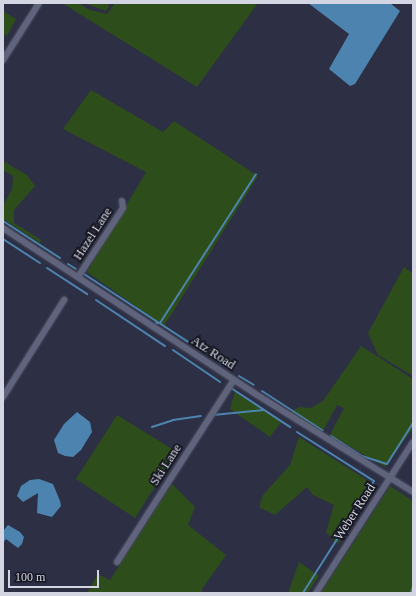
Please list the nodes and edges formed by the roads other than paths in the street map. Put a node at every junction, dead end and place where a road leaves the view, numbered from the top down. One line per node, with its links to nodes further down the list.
1 (39, 3): 2 (street)
2 (3, 60)
3 (122, 201): 5 (street, Hazel Lane)
4 (3, 228): 5 (street, Atz Road)
5 (78, 277): 7 (street, Atz Road)
6 (64, 300): 8 (street)
7 (234, 380): 10 (street, Atz Road); 12 (street, Ski Lane)
8 (3, 397)
9 (413, 442): 10 (street, Weber Road)
10 (390, 478): 11 (street, Atz Road); 13 (street, Weber Road)
11 (413, 492)
12 (117, 562)
13 (316, 593)

